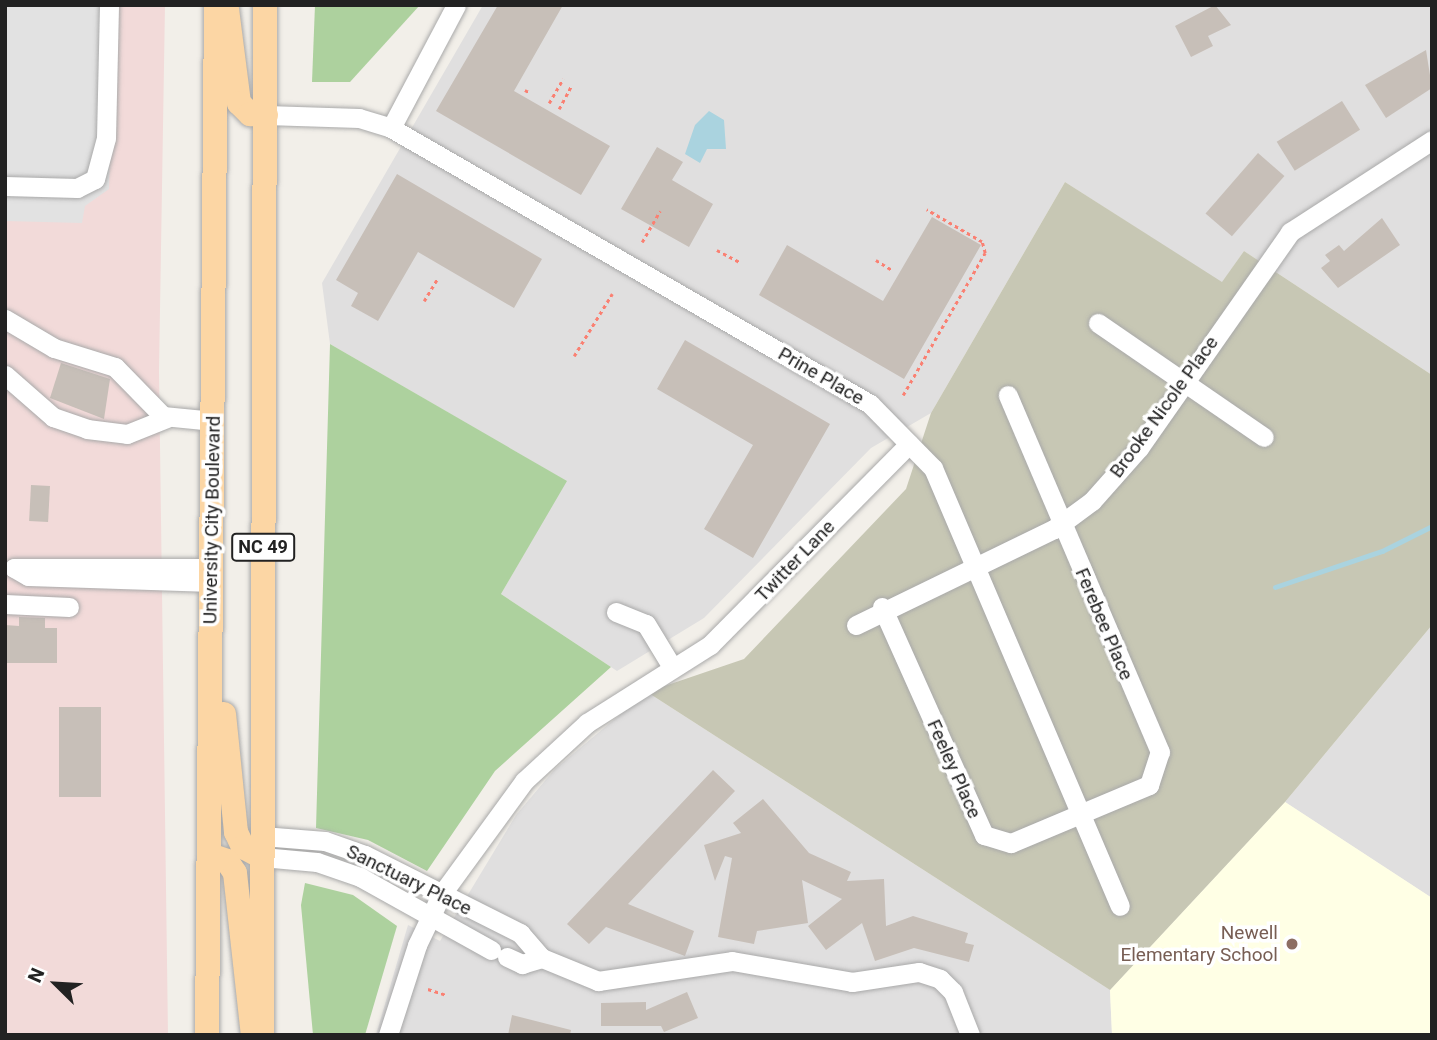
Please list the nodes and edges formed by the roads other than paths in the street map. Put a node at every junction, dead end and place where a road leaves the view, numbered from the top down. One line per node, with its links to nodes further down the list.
1 (109, 5): 9 (street)
2 (216, 5): 16 (main road, University City Boulevard / NC 49)
3 (226, 5): 6 (main road)
4 (265, 5): 6 (main road, NC 49)
5 (456, 5): 7 (street)
6 (266, 115): 7 (street, Prine Place); 31 (main road, NC 49)
7 (391, 128): 18 (street, Prine Place)
8 (1432, 140): 13 (street, Brooke Nicole Place)
9 (5, 186)
10 (5, 319): 15 (street)
11 (1098, 323): 13 (street)
12 (5, 375): 15 (street)
13 (1185, 381): 17 (street); 19 (street, Brooke Nicole Place)
14 (1008, 395): 19 (street, Ferebee Place)
15 (167, 418): 16 (street)
16 (214, 421): 22 (main road, University City Boulevard / NC 49)
17 (1264, 436)
18 (909, 444): 20 (street, Prine Place); 29 (street, Twitter Lane)
19 (1062, 523): 20 (street, Brooke Nicole Place); 30 (street, Ferebee Place)
20 (975, 565): 25 (street, Brooke Nicole Place); 30 (street, Prine Place)
21 (10, 568): 22 (street)
22 (213, 575): 28 (main road, University City Boulevard / NC 49)
23 (5, 604): 24 (street)
24 (69, 607)
25 (882, 607): 27 (street, Brooke Nicole Place); 30 (street, Feeley Place)
26 (615, 612): 29 (street)
27 (856, 625)
28 (211, 643): 31 (main road); 32 (main road, University City Boulevard / NC 49)
29 (672, 667): 33 (street, Twitter Lane)
30 (1082, 815): 34 (street, Prine Place)
31 (262, 846): 33 (street, Sanctuary Place); 35 (street, Sanctuary Place); 41 (main road, NC 49)
32 (210, 855): 39 (main road, University City Boulevard / NC 49); 40 (main road)
33 (441, 895): 35 (street); 36 (street, Sanctuary Place)
34 (1119, 906)
35 (431, 915): 37 (street, Sanctuary Place); 42 (street)
36 (495, 921): 37 (street); 38 (street, Sanctuary Place)
37 (493, 951): 38 (street, Sanctuary Place)
38 (542, 958): 43 (street, Sanctuary Place)
39 (207, 1035)
40 (253, 1035)
41 (262, 1035)
42 (388, 1035)
43 (970, 1035)

